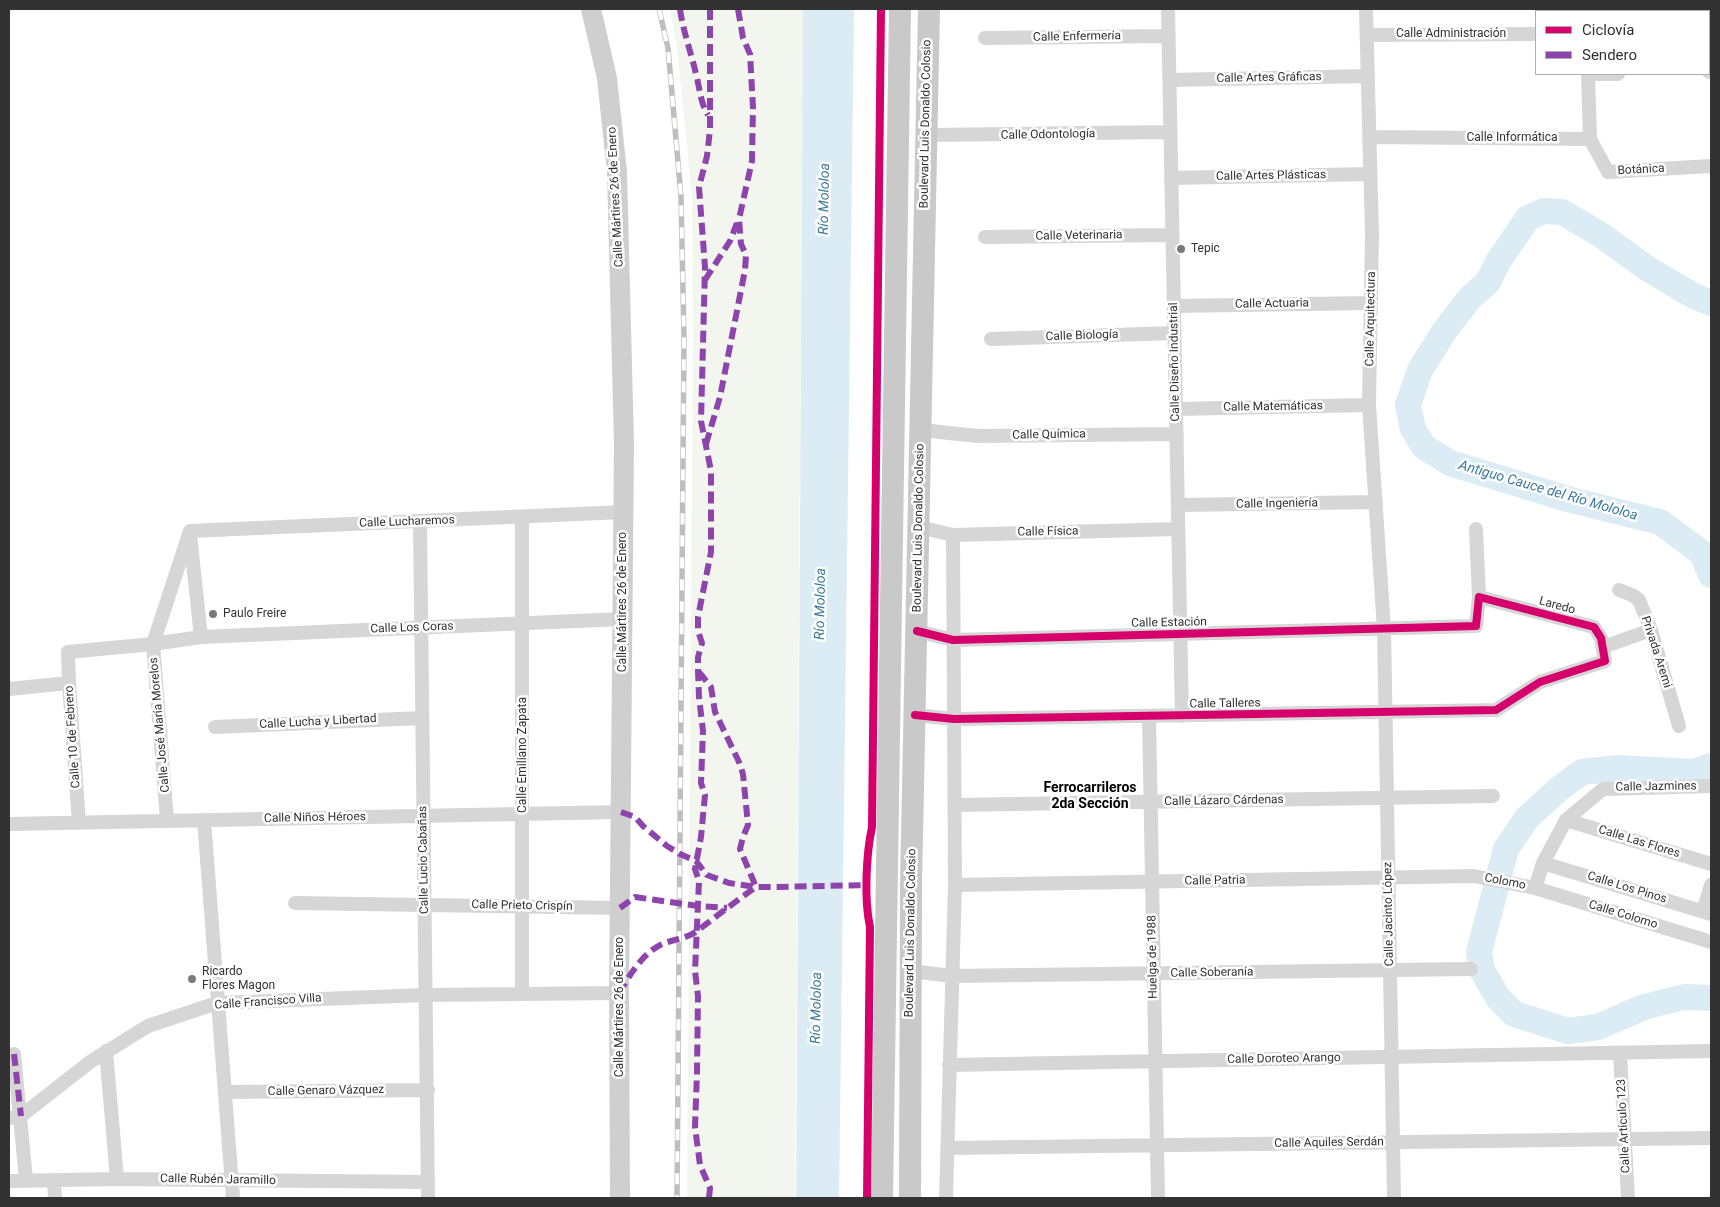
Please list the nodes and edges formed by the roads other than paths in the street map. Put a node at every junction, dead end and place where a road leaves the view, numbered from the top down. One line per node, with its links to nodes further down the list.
1 (591, 9): 32 (street, Calle Mártires 26 de Enero)
2 (900, 9): 76 (main road, Boulevard Luis Donaldo Colosio)
3 (929, 9): 14 (main road, Boulevard Luis Donaldo Colosio)
4 (1168, 9): 8 (street, Calle Diseño Industrial)
5 (1366, 9): 7 (street, Calle Arquitectura)
6 (1535, 34): 7 (street, Calle Administración)
7 (1367, 35): 11 (street, Calle Arquitectura)
8 (1168, 36): 9 (street, Calle Enfermería); 12 (street, Calle Diseño Industrial)
9 (985, 38)
10 (1588, 75): 16 (street)
11 (1368, 76): 12 (street, Calle Artes Gráficas); 15 (street, Calle Arquitectura)
12 (1170, 80): 13 (street, Calle Diseño Industrial)
13 (1170, 132): 14 (street, Calle Odontología); 19 (street, Calle Diseño Industrial)
14 (926, 135): 28 (main road, Boulevard Luis Donaldo Colosio)
15 (1369, 137): 16 (street, Calle Informática); 18 (street, Calle Arquitectura)
16 (1590, 139): 17 (street, Botánica)
17 (1711, 166)
18 (1370, 174): 19 (street, Calle Artes Plásticas); 22 (street, Calle Arquitectura)
19 (1171, 178): 20 (street, Calle Diseño Industrial)
20 (1172, 235): 21 (street, Calle Veterinaria); 23 (street, Calle Diseño Industrial)
21 (985, 237)
22 (1371, 302): 23 (street, Calle Actuaria); 26 (street, Calle Arquitectura)
23 (1174, 306): 24 (street, Calle Diseño Industrial)
24 (1174, 333): 25 (street, Calle Biología); 27 (street, Calle Diseño Industrial)
25 (991, 339)
26 (1369, 405): 27 (street, Calle Matemáticas); 30 (street, Calle Arquitectura)
27 (1176, 409): 29 (street, Calle Diseño Industrial)
28 (921, 430): 29 (street, Calle Química); 35 (main road, Boulevard Luis Donaldo Colosio)
29 (1177, 434): 31 (street, Calle Diseño Industrial)
30 (1376, 502): 31 (street, Calle Ingeniería); 45 (street, Calle Arquitectura)
31 (1178, 505): 36 (street, Calle Diseño Industrial)
32 (623, 512): 33 (street, Calle Lucharemos); 42 (street, Calle Mártires 26 de Enero)
33 (522, 518): 34 (street, Calle Lucharemos); 43 (street, Calle Emiliano Zapata)
34 (420, 522): 38 (street, Calle Lucharemos); 44 (street, Calle Lucio Cabañas)
35 (919, 527): 39 (street, Calle Física); 47 (main road, Boulevard Luis Donaldo Colosio)
36 (1178, 529): 39 (street, Calle Física); 48 (street, Calle Diseño Industrial)
37 (1476, 529): 41 (street)
38 (190, 531): 49 (street); 51 (street, Calle José María Morelos)
39 (953, 535): 50 (street)
40 (1619, 590): 46 (street, Privada Aremi)
41 (1479, 597): 45 (street); 52 (street, Laredo)
42 (623, 619): 43 (street, Calle Los Coras); 68 (street, Calle Mártires 26 de Enero)
43 (522, 623): 44 (street, Calle Los Coras); 69 (street, Calle Emiliano Zapata)
44 (421, 627): 49 (street, Calle Los Coras); 59 (street, Calle Lucio Cabañas)
45 (1384, 629): 48 (street, Calle Estación); 55 (street, Calle Jacinto López)
46 (1650, 630): 52 (street); 61 (street, Privada Aremi)
47 (917, 631): 50 (street, Calle Estación); 56 (main road, Boulevard Luis Donaldo Colosio)
48 (1180, 634): 50 (street, Calle Estación); 58 (street, Calle Diseño Industrial)
49 (201, 637): 51 (street)
50 (953, 640): 60 (street)
51 (153, 644): 53 (street, Calle 10 de Febrero); 71 (street, Calle José María Morelos)
52 (1603, 647): 55 (street, Calle Talleres)
53 (69, 683): 54 (street); 74 (street, Calle 10 de Febrero)
54 (9, 689)
55 (1386, 712): 58 (street, Calle Talleres); 65 (street, Calle Jacinto López)
56 (915, 715): 60 (street, Calle Talleres); 77 (main road, Boulevard Luis Donaldo Colosio)
57 (1149, 716): 58 (street, Calle Talleres); 60 (street, Calle Talleres); 66 (street, Huelga de 1988)
58 (1182, 716)
59 (422, 718): 62 (street, Calle Lucha y Libertad); 70 (street, Calle Lucio Cabañas)
60 (954, 720): 67 (street)
61 (1679, 726)
62 (215, 727)
63 (1711, 786): 73 (street, Calle Jazmines)
64 (1493, 796): 65 (street, Calle Lázaro Cárdenas)
65 (1387, 798): 66 (street, Calle Lázaro Cárdenas); 81 (street, Calle Jacinto López)
66 (1151, 802): 67 (street, Calle Lázaro Cárdenas); 82 (street, Huelga de 1988)
67 (956, 805): 84 (street)
68 (621, 812): 69 (street, Calle Niños Héroes); 89 (street, Calle Mártires 26 de Enero)
69 (523, 814): 70 (street, Calle Niños Héroes); 88 (street, Calle Emiliano Zapata)
70 (423, 816): 72 (street, Calle Niños Héroes); 87 (street, Calle Lucio Cabañas)
71 (167, 820): 72 (street, Calle Niños Héroes); 74 (street, Calle Niños Héroes)
72 (204, 820): 100 (street)
73 (1566, 820): 78 (street, Calle Jazmines); 79 (street, Calle Las Flores)
74 (79, 822): 75 (street, Calle Niños Héroes)
75 (9, 824)
76 (887, 846): 77 (main road); 126 (main road, Boulevard Luis Donaldo Colosio)
77 (912, 846): 94 (main road, Boulevard Luis Donaldo Colosio)
78 (1543, 863): 85 (street, Calle Jazmines); 90 (street, Calle Los Pinos)
79 (1711, 864)
80 (1474, 876): 81 (street, Calle Patria); 85 (street, Colomo)
81 (1388, 878): 82 (street, Calle Patria); 93 (street, Calle Jacinto López)
82 (1152, 882): 84 (street, Calle Patria); 95 (street, Huelga de 1988)
83 (1711, 885): 90 (street)
84 (955, 886): 96 (street)
85 (1531, 886): 91 (street, Calle Colomo)
86 (295, 903): 87 (street, Calle Prieto Crispín)
87 (424, 905): 88 (street, Calle Prieto Crispín); 99 (street, Calle Lucio Cabañas)
88 (522, 906): 89 (street, Calle Prieto Crispín); 97 (street, Calle Emiliano Zapata)
89 (620, 908): 98 (street, Calle Mártires 26 de Enero)
90 (1707, 912)
91 (1711, 942)
92 (1471, 969): 93 (street, Calle Soberanía)
93 (1390, 970): 95 (street, Calle Soberanía); 105 (street, Calle Jacinto López)
94 (911, 971): 96 (street, Calle Soberanía); 127 (main road, Boulevard Luis Donaldo Colosio)
95 (1154, 974): 96 (street, Calle Soberanía); 106 (street, Huelga de 1988)
96 (952, 976): 107 (street)
97 (522, 993): 98 (street, Calle Francisco Villa); 99 (street, Calle Francisco Villa)
98 (619, 993): 125 (street, Calle Mártires 26 de Enero)
99 (425, 994): 100 (street, Calle Francisco Villa); 108 (street, Calle Lucio Cabañas)
100 (217, 1003): 101 (street, Calle Francisco Villa); 109 (street)
101 (106, 1051): 110 (street, Calle Francisco Villa); 116 (street)
102 (1711, 1051): 103 (street, Calle Doroteo Arango)
103 (1620, 1053): 105 (street, Calle Doroteo Arango); 112 (street, Calle Artículo 123)
104 (14, 1054): 110 (street)
105 (1392, 1057): 106 (street, Calle Doroteo Arango); 113 (street, Calle Jacinto López)
106 (1155, 1061): 107 (street, Calle Doroteo Arango); 114 (street, Huelga de 1988)
107 (949, 1065): 115 (street)
108 (428, 1090): 109 (street, Calle Genaro Vázquez); 121 (street, Calle Lucio Cabañas)
109 (225, 1092): 119 (street)
110 (15, 1117): 117 (street)
111 (1711, 1138): 112 (street, Calle Aquiles Serdán)
112 (1625, 1139): 113 (street, Calle Aquiles Serdán); 131 (street, Calle Artículo 123)
113 (1393, 1142): 114 (street, Calle Aquiles Serdán); 130 (street, Calle Jacinto López)
114 (1157, 1145): 115 (street, Calle Aquiles Serdán); 129 (street, Huelga de 1988)
115 (947, 1148): 128 (street)
116 (117, 1179): 118 (street, Calle Rubén Jaramillo); 119 (street, Calle Rubén Jaramillo)
117 (26, 1180): 118 (street, Calle Rubén Jaramillo); 120 (street, Calle Rubén Jaramillo)
118 (54, 1180): 122 (street)
119 (232, 1180): 121 (street, Calle Rubén Jaramillo); 123 (street)
120 (9, 1181)
121 (428, 1182): 124 (street, Calle Lucio Cabañas)
122 (55, 1198)
123 (233, 1198)
124 (428, 1198)
125 (620, 1198)
126 (882, 1198)
127 (910, 1198)
128 (946, 1198)
129 (1158, 1198)
130 (1394, 1198)
131 (1628, 1198)

